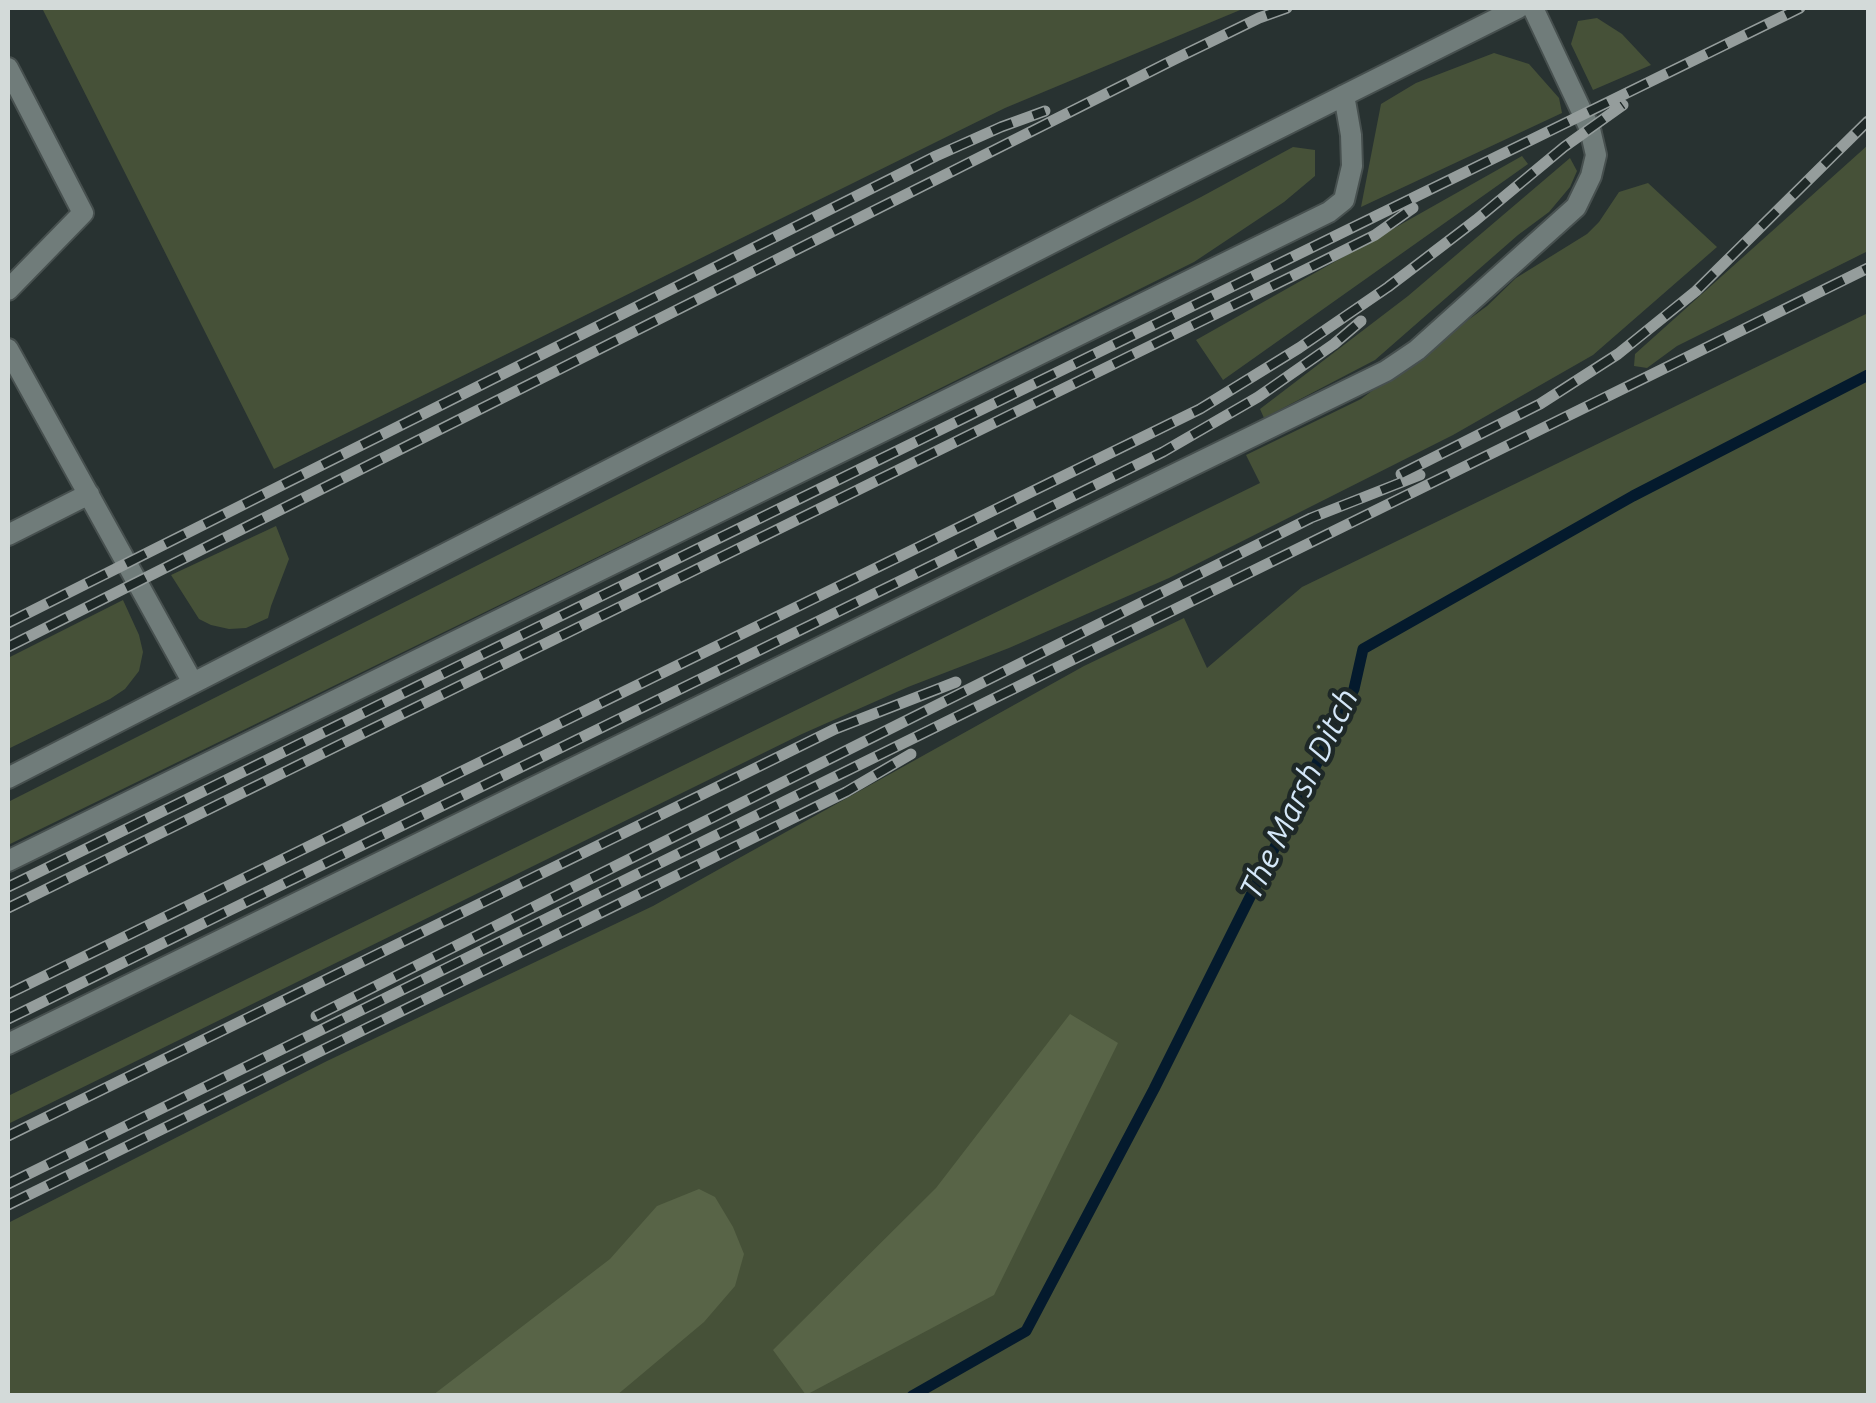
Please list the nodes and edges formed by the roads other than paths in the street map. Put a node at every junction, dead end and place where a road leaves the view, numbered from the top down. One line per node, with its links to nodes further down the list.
1 (1518, 8): 4 (lane)
2 (1533, 8): 12 (lane)
3 (8, 68): 5 (lane)
4 (1344, 95): 9 (lane); 11 (lane)
5 (8, 290)
6 (8, 349): 7 (lane)
7 (89, 494): 8 (lane); 9 (lane)
8 (8, 535)
9 (193, 682): 10 (lane)
10 (8, 778)
11 (8, 861)
12 (8, 1044)

